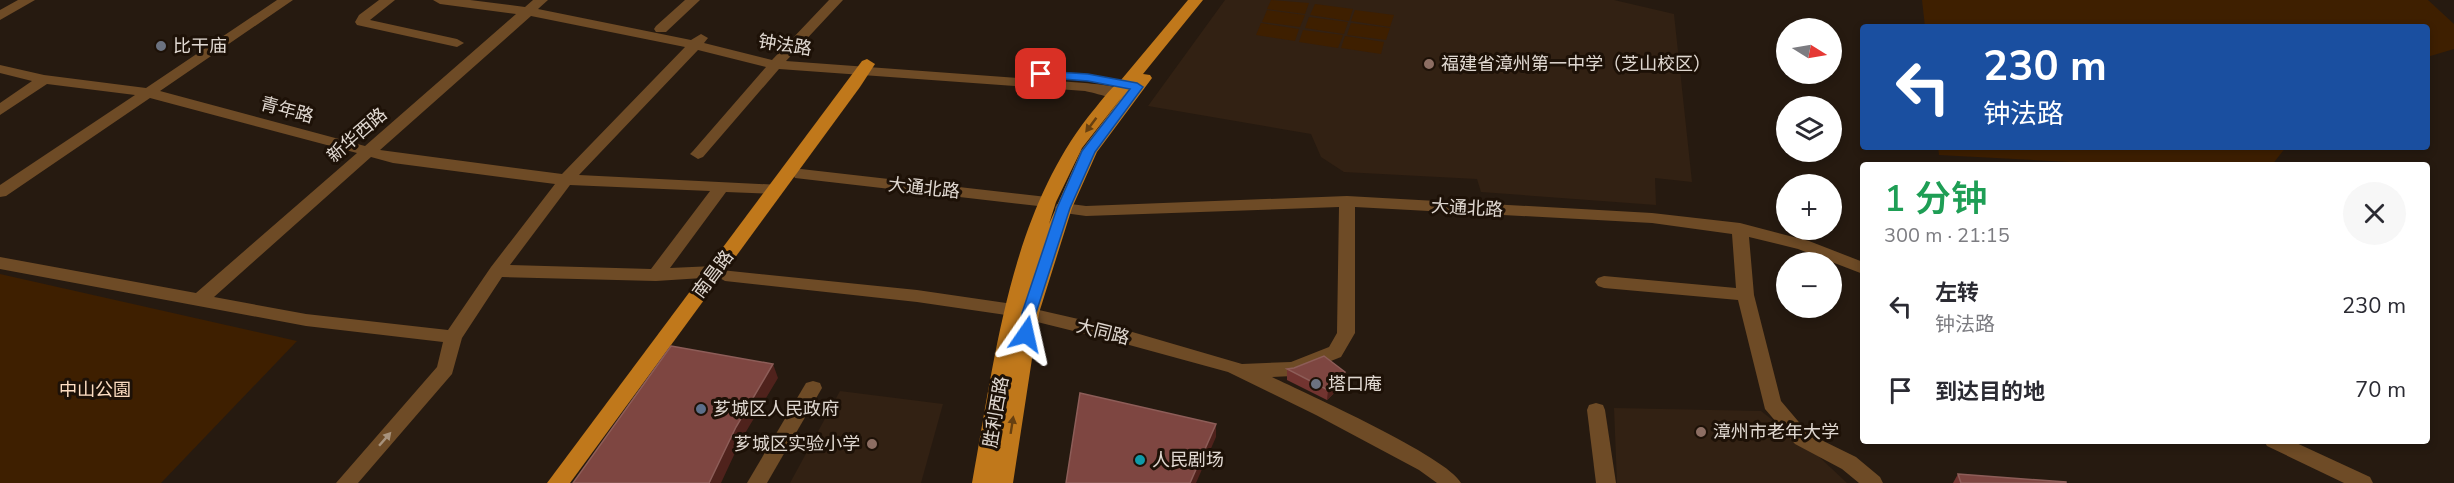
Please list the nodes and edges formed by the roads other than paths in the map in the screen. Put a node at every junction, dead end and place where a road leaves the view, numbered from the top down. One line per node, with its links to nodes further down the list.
1 (28, 0): 11 (street)
2 (286, 0): 20 (street)
3 (388, 0): 14 (street)
4 (440, 0): 10 (street, 钟法路)
5 (497, 0): 10 (street, 钟法路)
6 (693, 0): 12 (street)
7 (836, 0): 15 (street)
8 (1196, 0): 19 (main road, 胜利西路)
9 (1207, 0): 19 (main road)
10 (535, 5): 12 (street, 钟法路); 13 (street, 钟法路); 22 (street, 新华西路)
11 (0, 16)
12 (661, 29): 13 (street, 钟法路)
13 (698, 41): 15 (street, 钟法路); 25 (street)
14 (457, 43)
15 (781, 61): 17 (street, 钟法路); 23 (street)
16 (0, 69): 18 (street, 青年路)
17 (870, 69): 19 (street, 钟法路); 24 (main road, 南昌路); 27 (main road, 南昌路)
18 (44, 79): 20 (street, 青年路); 21 (street)
19 (1127, 90): 30 (main road, 胜利西路)
20 (146, 92): 22 (street, 青年路); 28 (street)
21 (0, 110)
22 (368, 152): 25 (street, 青年路); 39 (street, 新华西路)
23 (698, 154)
24 (801, 174): 30 (street, 大通北路); 35 (main road, 南昌路)
25 (566, 180): 26 (street, 青年路); 34 (street)
26 (720, 189): 27 (street, 青年路); 36 (street)
27 (775, 189): 35 (main road, 南昌路)
28 (0, 192)
29 (1347, 201): 30 (street, 大通北路); 31 (street, 大通北路); 42 (street)
30 (1055, 205): 40 (main road, 胜利西路)
31 (1740, 229): 33 (street, 大通北路); 38 (street)
32 (0, 263): 39 (street)
33 (1860, 267)
34 (497, 271): 36 (street, 大同路); 41 (street)
35 (720, 274): 36 (street, 大同路); 40 (street, 大同路); 47 (main road, 南昌路); 48 (main road, 南昌路)
36 (656, 275)
37 (1604, 282): 38 (street)
38 (1745, 295): 54 (street)
39 (199, 300): 41 (street)
40 (1021, 311): 42 (street, 大同路); 50 (main road, 胜利西路); 51 (main road, 胜利西路, one-way to 40)
41 (453, 337): 46 (street, one-way to 41)
42 (1233, 367): 52 (street, 大同路)
43 (813, 388): 49 (street)
44 (1596, 410): 53 (street)
45 (2280, 444): 55 (street)
46 (346, 483)
47 (558, 483)
48 (576, 483)
49 (757, 483)
50 (983, 483)
51 (1002, 483)
52 (1451, 483)
53 (1606, 483)
54 (1873, 483)
55 (2363, 483)

